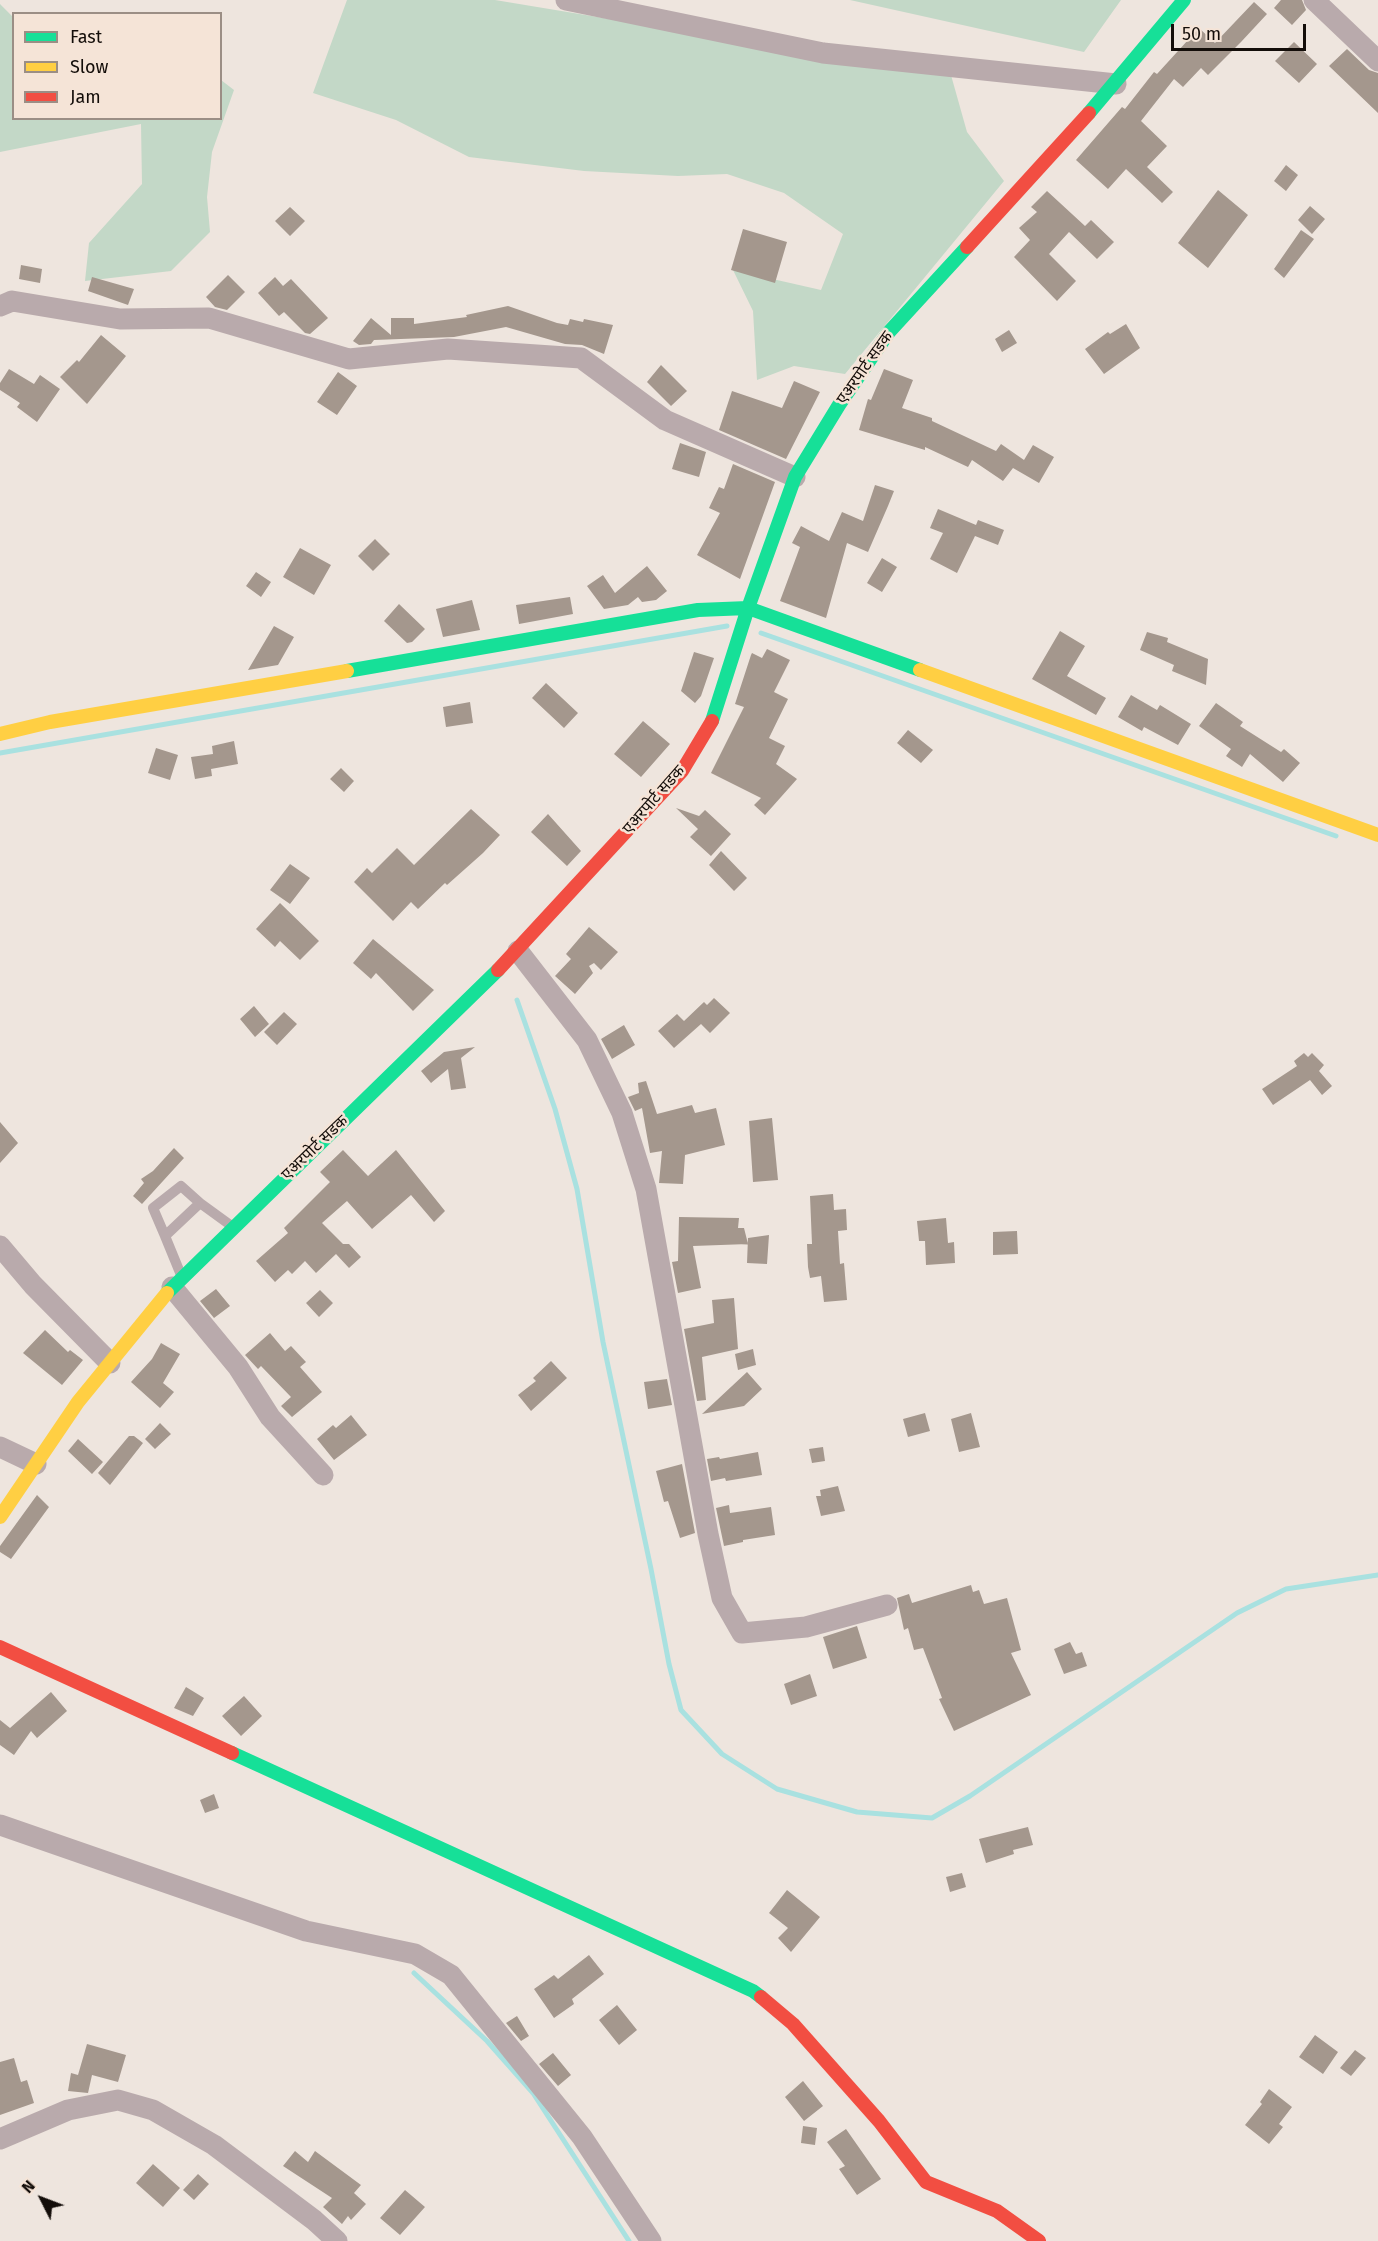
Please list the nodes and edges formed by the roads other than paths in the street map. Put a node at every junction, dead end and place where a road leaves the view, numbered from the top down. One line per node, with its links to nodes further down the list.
1 (566, 0): 5 (street)
2 (1184, 0): 5 (street, एअरपोर्ट सडक)
3 (1314, 0): 4 (street)
4 (1378, 62)
5 (1116, 84): 7 (street, एअरपोर्ट सडक)
6 (0, 306): 7 (street)
7 (795, 477): 8 (street, एअरपोर्ट सडक)
8 (748, 608): 9 (street); 10 (street); 11 (street, एअरपोर्ट सडक)
9 (0, 734)
10 (1378, 835)
11 (518, 951): 13 (street, एअरपोर्ट सडक); 22 (street)
12 (200, 1203): 13 (lane); 14 (lane); 14 (lane)
13 (233, 1227): 16 (street, एअरपोर्ट सडक)
14 (165, 1236): 16 (lane)
15 (0, 1246): 17 (street)
16 (177, 1282): 17 (street, एअरपोर्ट सडक); 20 (street)
17 (110, 1363): 19 (street, एअरपोर्ट सडक)
18 (0, 1447): 19 (street)
19 (36, 1464): 21 (street, एअरपोर्ट सडक)
20 (322, 1475)
21 (0, 1516)
22 (886, 1605)
23 (0, 1647): 28 (street)
24 (0, 1825): 27 (street)
25 (0, 2139): 26 (street)
26 (337, 2241)
27 (651, 2241)
28 (1039, 2241)

